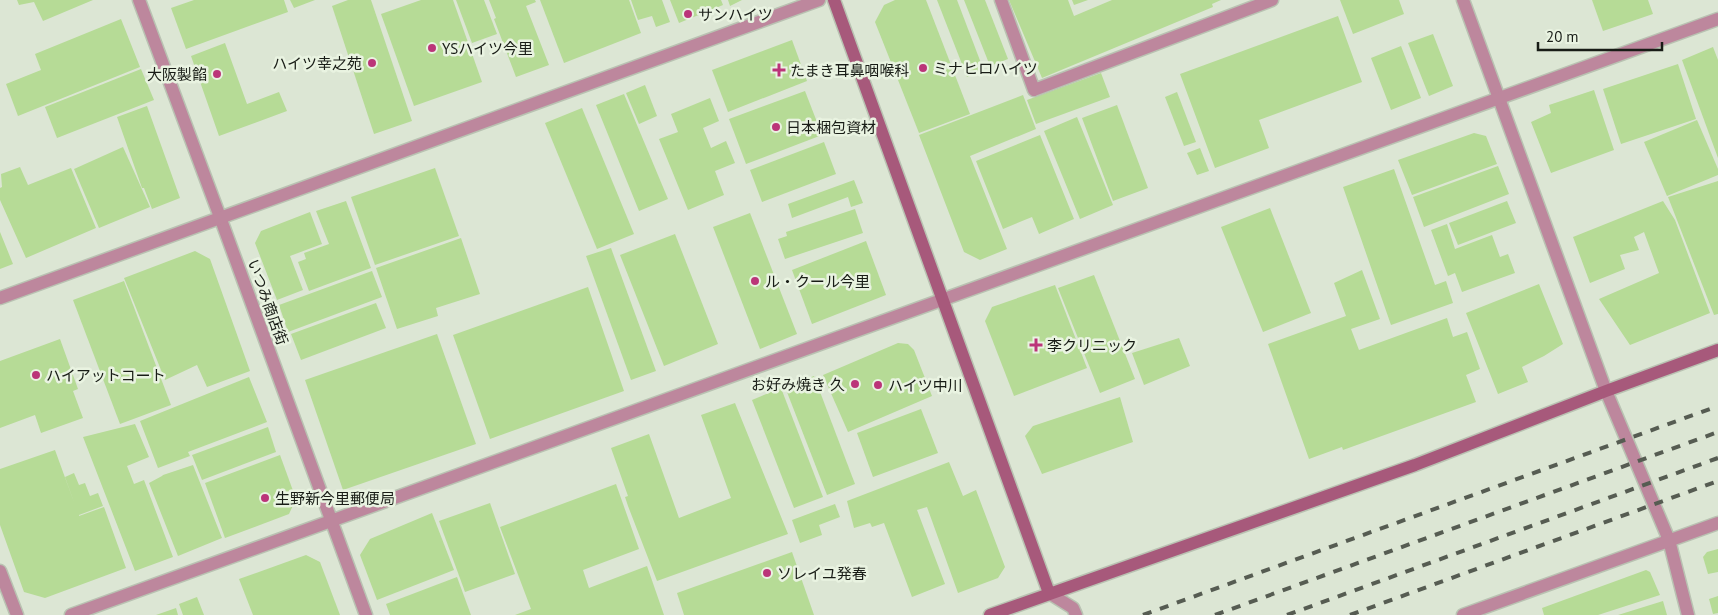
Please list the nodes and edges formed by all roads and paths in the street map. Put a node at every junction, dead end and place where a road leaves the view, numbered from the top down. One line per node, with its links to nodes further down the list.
1 (139, 0): 9 (street, いつみ商店街)
2 (819, 0): 9 (street)
3 (834, 0): 11 (street)
4 (1001, 0): 5 (street)
5 (1272, 0)
6 (1463, 0): 8 (street)
7 (1718, 19): 8 (street)
8 (1499, 99): 11 (street); 13 (street)
9 (220, 217): 10 (street); 14 (street, いつみ商店街)
10 (0, 298)
11 (942, 300): 14 (street); 18 (street)
12 (1718, 350): 13 (street)
13 (1606, 390): 16 (street); 18 (street)
14 (331, 522): 20 (street); 21 (street, いつみ商店街)
15 (1718, 523): 16 (street)
16 (1669, 540): 24 (street); 25 (street)
17 (0, 571): 19 (street)
18 (1049, 593): 22 (street); 23 (street)
19 (17, 615)
20 (71, 615)
21 (366, 615)
22 (990, 615)
23 (1076, 615)
24 (1463, 615)
25 (1688, 615)

